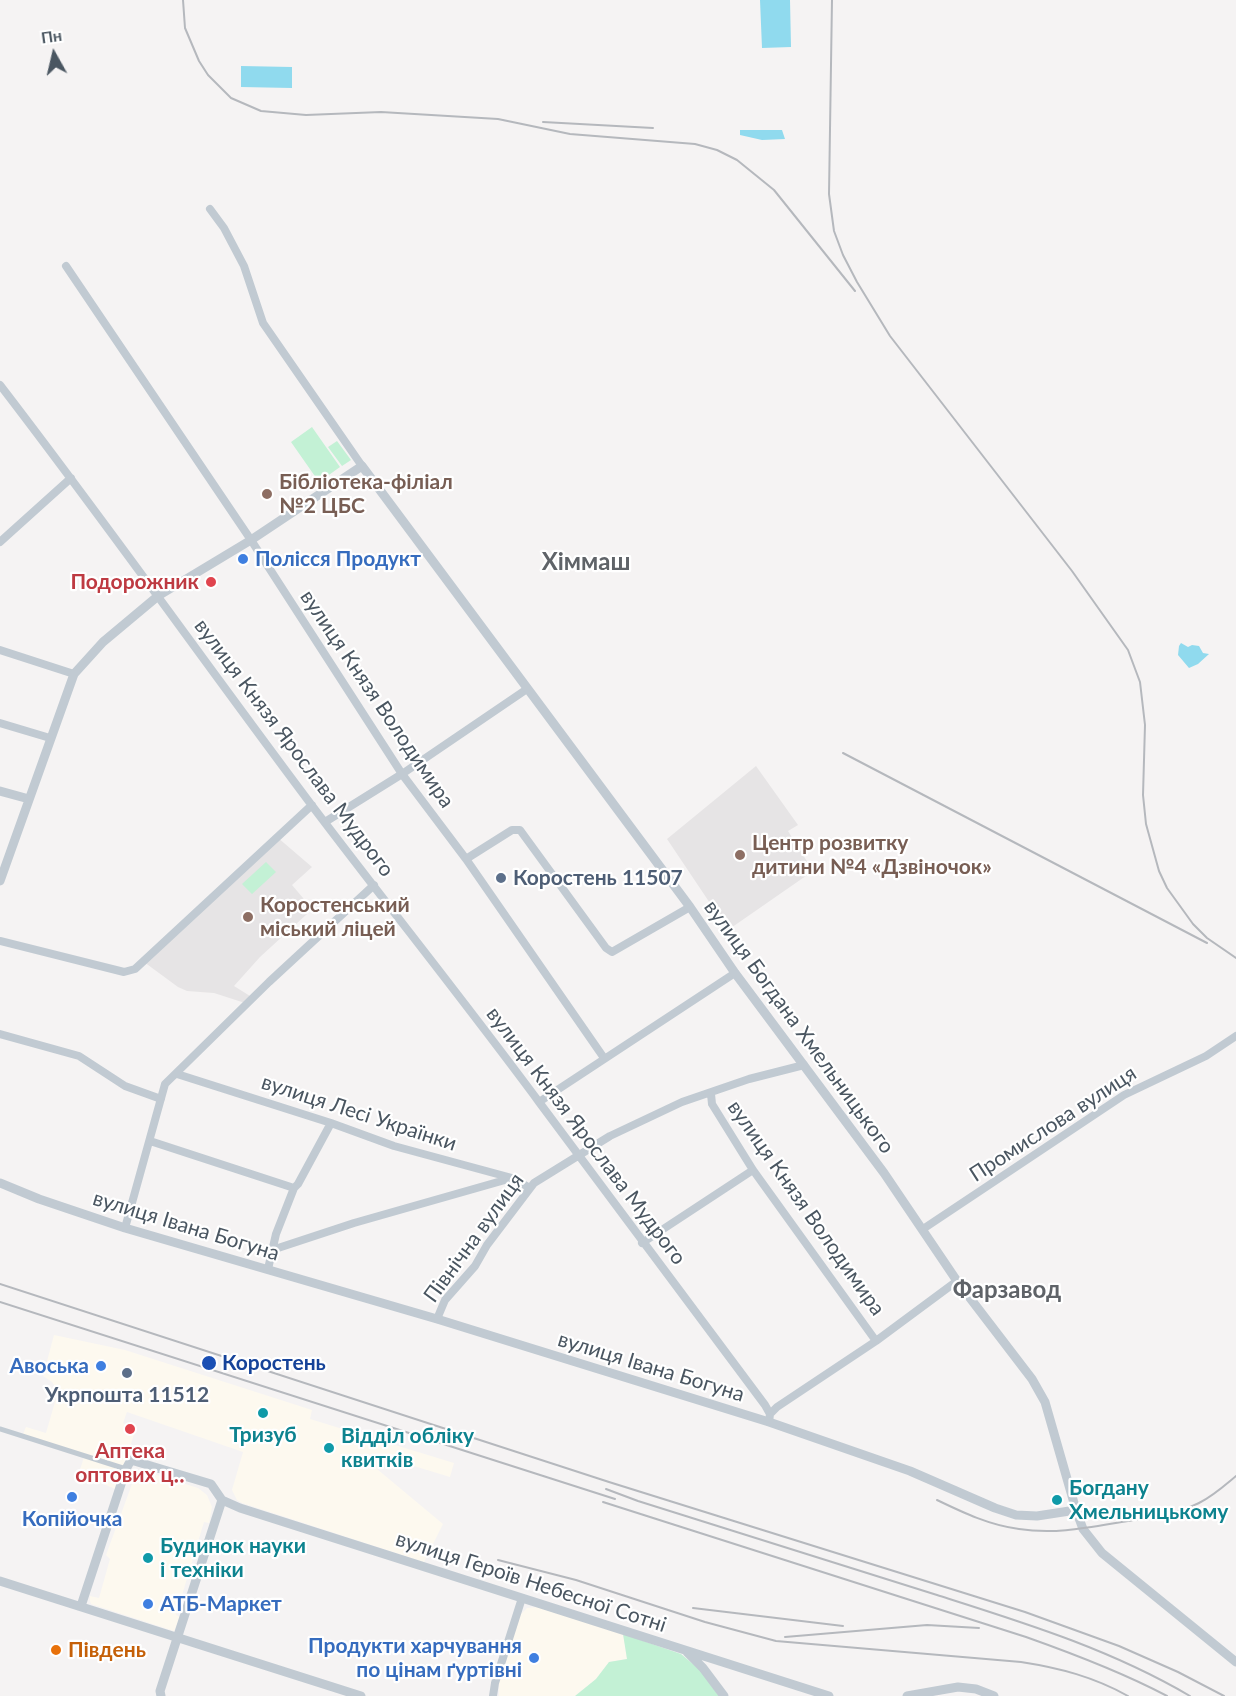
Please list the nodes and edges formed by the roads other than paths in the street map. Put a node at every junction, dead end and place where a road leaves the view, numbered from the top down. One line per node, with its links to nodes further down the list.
1 (210, 209): 4 (street, вулиця Богдана Хмельницького)
2 (66, 266): 6 (street, вулиця Князя Володимира)
3 (0, 385): 5 (street, вулиця Князя Ярослава Мудрого)
4 (362, 466): 6 (street); 11 (street, вулиця Богдана Хмельницького)
5 (72, 478): 7 (street); 8 (street, вулиця Князя Ярослава Мудрого)
6 (251, 540): 8 (street); 14 (street, вулиця Князя Володимира)
7 (0, 542)
8 (158, 596): 10 (street); 17 (street, вулиця Князя Ярослава Мудрого)
9 (0, 650): 10 (street)
10 (74, 674): 13 (street)
11 (527, 689): 14 (street); 23 (street, вулиця Богдана Хмельницького)
12 (0, 723): 13 (street)
13 (50, 738): 16 (street)
14 (402, 774): 18 (street); 19 (street, вулиця Князя Володимира)
15 (0, 791): 16 (street)
16 (29, 799): 20 (street)
17 (312, 805): 18 (street, вулиця Князя Ярослава Мудрого); 24 (street)
18 (325, 822): 22 (street, вулиця Князя Ярослава Мудрого)
19 (466, 859): 23 (street); 28 (street, вулиця Князя Володимира)
20 (2, 868): 21 (street)
21 (0, 880)
22 (374, 885): 30 (street); 33 (street, вулиця Князя Ярослава Мудрого)
23 (690, 907): 25 (street, вулиця Богдана Хмельницького)
24 (0, 941)
25 (735, 973): 28 (street); 29 (street, вулиця Богдана Хмельницького)
26 (0, 1034): 32 (street)
27 (1236, 1036): 43 (street, Промислова вулиця)
28 (604, 1058): 33 (street)
29 (804, 1065): 31 (street, Північна вулиця); 43 (street, вулиця Богдана Хмельницького)
30 (177, 1074): 32 (street); 34 (street, вулиця Лесі Українки)
31 (711, 1094): 36 (street, Північна вулиця); 37 (street, вулиця Князя Володимира)
32 (161, 1099): 35 (street)
33 (539, 1102): 36 (street, вулиця Князя Ярослава Мудрого)
34 (331, 1123): 38 (street, вулиця Лесі Українки); 40 (street)
35 (150, 1142): 40 (street); 42 (street)
36 (579, 1157): 41 (street, Північна вулиця); 44 (street, вулиця Князя Ярослава Мудрого)
37 (753, 1170): 44 (street); 49 (street, вулиця Князя Володимира)
38 (512, 1178): 41 (street, вулиця Лесі Українки); 45 (street)
39 (0, 1183): 42 (street, вулиця Івана Богуна)
40 (294, 1188): 45 (street)
41 (530, 1188): 48 (street, Північна вулиця)
42 (125, 1228): 46 (street, вулиця Івана Богуна)
43 (923, 1229): 47 (street, вулиця Богдана Хмельницького)
44 (642, 1243): 50 (street, вулиця Князя Ярослава Мудрого)
45 (272, 1250): 46 (street)
46 (268, 1269): 48 (street, вулиця Івана Богуна)
47 (957, 1281): 49 (street); 54 (street, вулиця Богдана Хмельницького)
48 (437, 1319): 50 (street, вулиця Івана Богуна)
49 (876, 1341): 50 (street)
50 (770, 1418): 54 (street, вулиця Івана Богуна)
51 (0, 1429): 52 (street)
52 (127, 1467): 53 (street, вулиця Героїв Небесної Сотні); 57 (street)
53 (222, 1500): 56 (street, вулиця Героїв Небесної Сотні); 58 (street)
54 (1076, 1510): 60 (street)
55 (0, 1581): 57 (street)
56 (522, 1598): 59 (street, вулиця Героїв Небесної Сотні); 65 (street)
57 (81, 1606): 58 (street)
58 (179, 1638): 61 (street); 62 (street)
59 (683, 1649): 66 (street); 67 (street, вулиця Героїв Небесної Сотні)
60 (1236, 1662)
61 (161, 1694)
62 (346, 1694): 64 (street)
63 (985, 1694): 68 (street); 69 (street)
64 (361, 1696)
65 (493, 1696)
66 (724, 1696)
67 (829, 1696)
68 (907, 1696)
69 (994, 1696)

